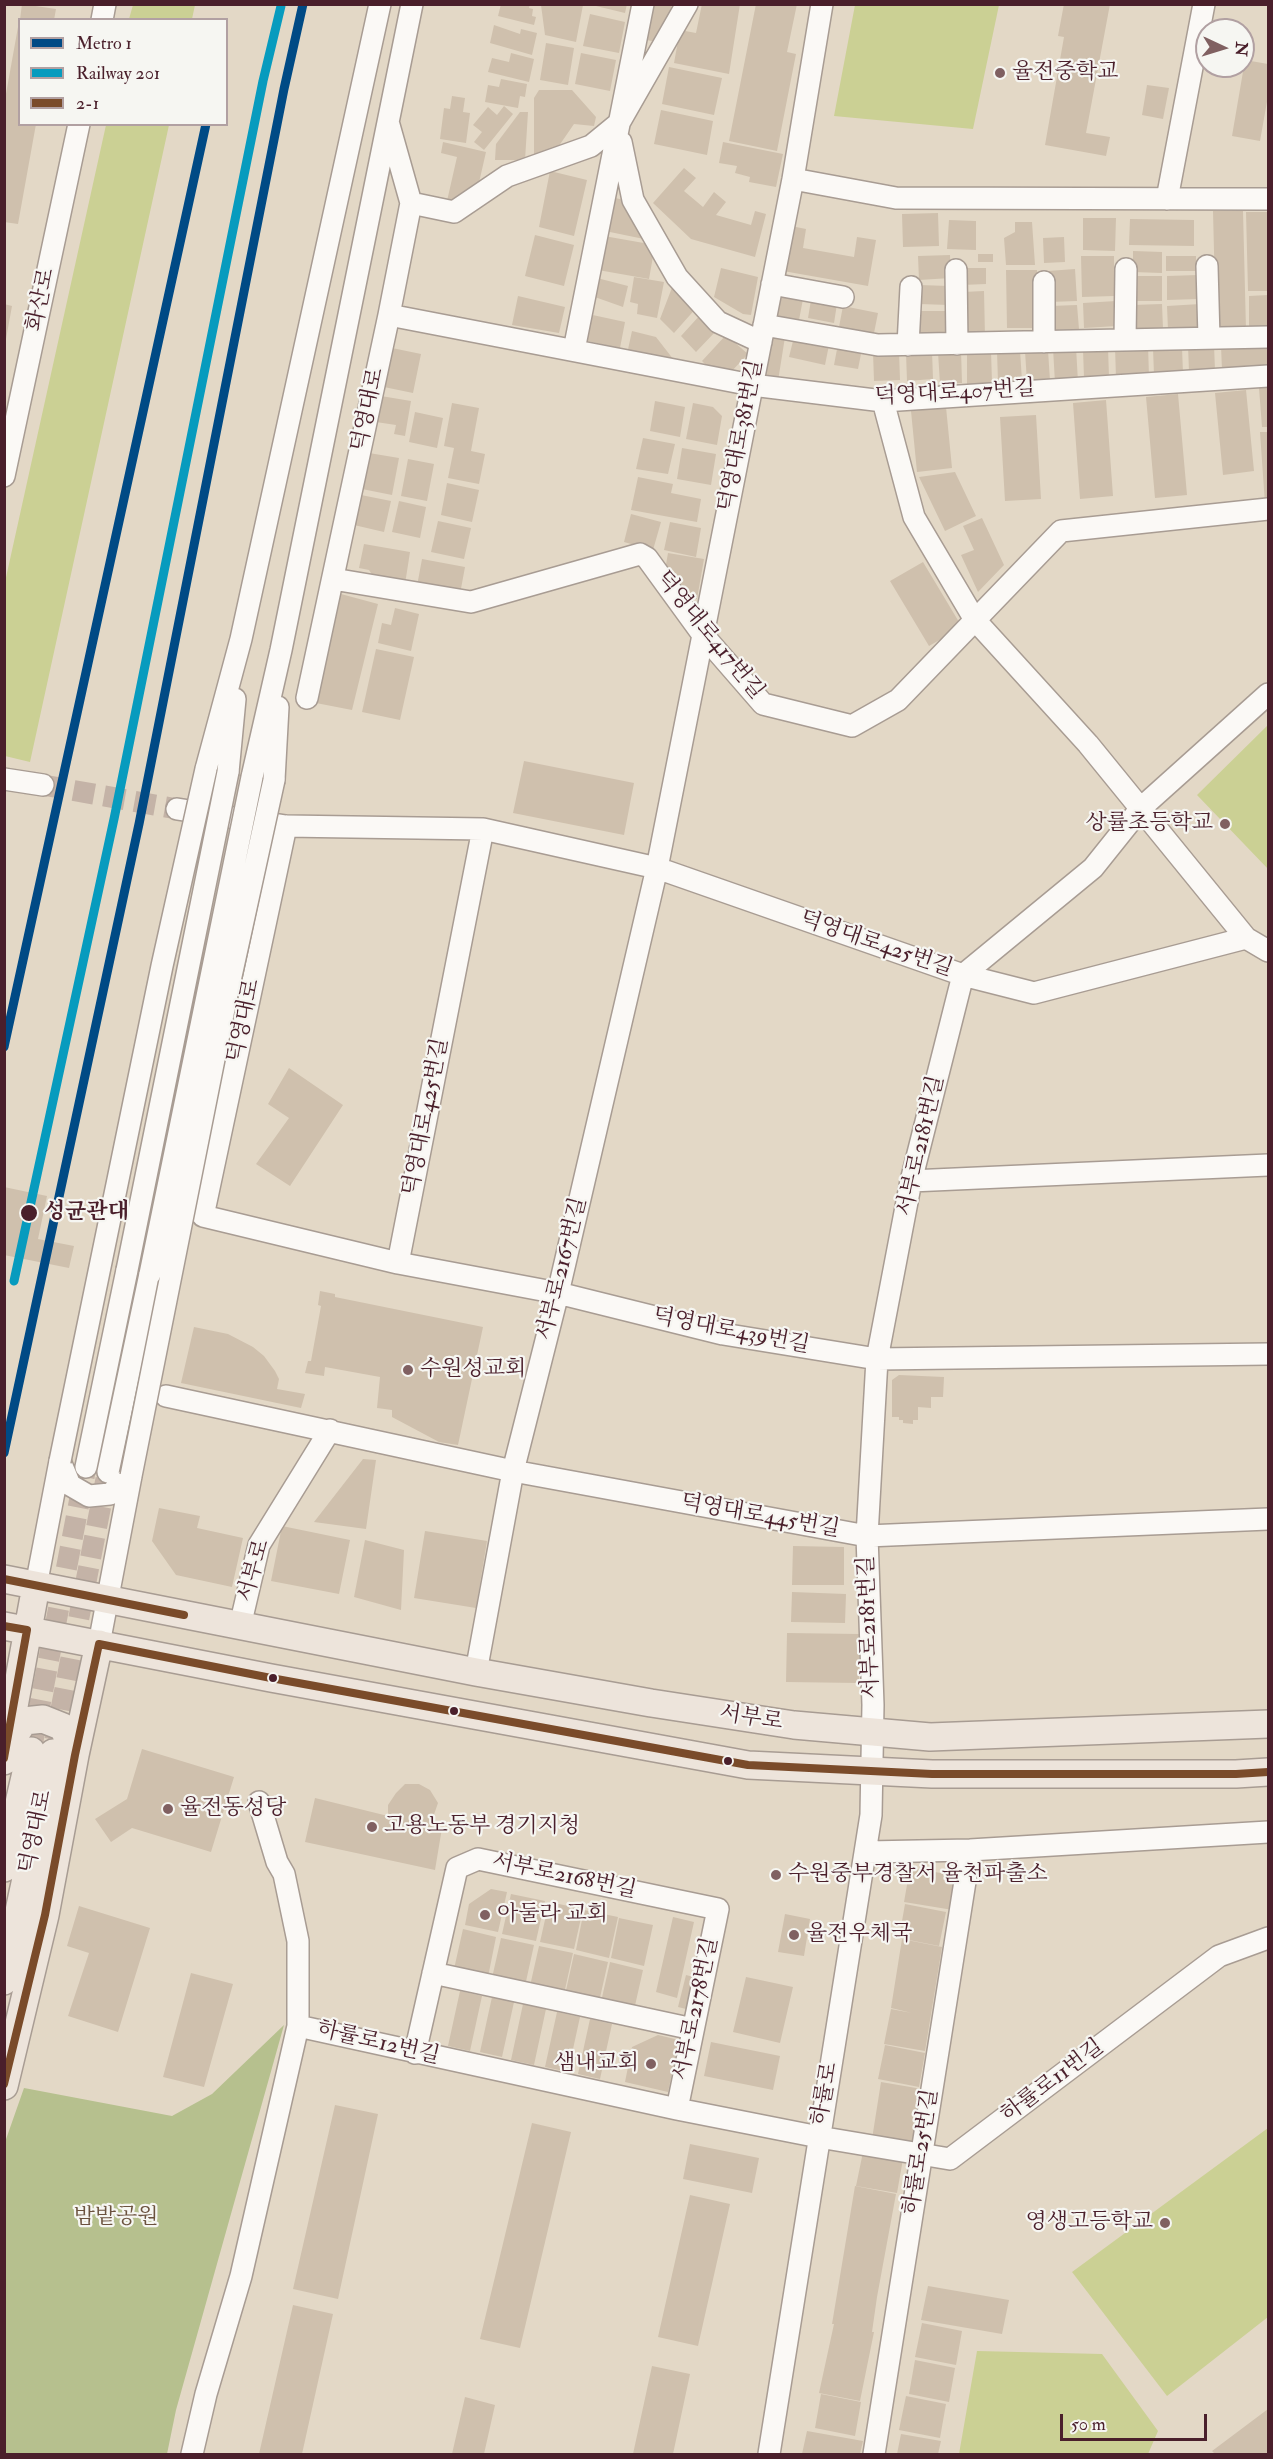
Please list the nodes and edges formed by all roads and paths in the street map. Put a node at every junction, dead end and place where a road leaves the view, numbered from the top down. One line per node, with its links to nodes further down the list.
1 (380, 4): 39 (street)
2 (412, 4): 7 (street)
3 (644, 4): 8 (street)
4 (687, 4): 8 (street)
5 (822, 4): 10 (street, 덕영대로381번길)
6 (1204, 4): 11 (street)
7 (388, 122): 13 (street, 덕영대로); 40 (street)
8 (619, 123): 13 (street); 22 (street); 29 (street)
9 (79, 126): 33 (street, 화산로)
10 (793, 179): 11 (street); 18 (street, 덕영대로381번길)
11 (1167, 199): 12 (street)
12 (1269, 199)
13 (411, 203): 21 (street, 덕영대로)
14 (1207, 266): 24 (street)
15 (1126, 269): 25 (street)
16 (956, 270): 27 (street)
17 (1044, 282): 26 (street)
18 (772, 284): 20 (street); 22 (street, 덕영대로381번길)
19 (911, 287): 28 (street)
20 (843, 297)
21 (389, 315): 29 (street, 덕영대로407번길); 36 (street, 덕영대로)
22 (762, 333): 28 (street); 31 (street, 덕영대로381번길)
23 (1269, 337): 24 (street)
24 (1209, 338): 25 (street)
25 (1125, 340): 26 (street)
26 (1044, 342): 27 (street)
27 (957, 344): 28 (street)
28 (908, 345)
29 (574, 350): 31 (street, 덕영대로407번길)
30 (1269, 376): 32 (street, 덕영대로407번길)
31 (752, 385): 32 (street, 덕영대로407번길); 38 (street, 덕영대로381번길)
32 (883, 400): 37 (street)
33 (12, 403): 34 (street, 화산로)
34 (4, 476)
35 (1269, 509): 37 (street, 덕영대로417번길)
36 (333, 579): 38 (street, 덕영대로417번길); 42 (street, 덕영대로)
37 (975, 620): 38 (street, 덕영대로417번길); 45 (street)
38 (703, 635): 49 (street, 덕영대로381번길)
39 (241, 639): 62 (street, bridge); 63 (street, bridge)
40 (281, 650): 65 (street, bridge); 66 (street, bridge)
41 (1269, 694): 45 (street)
42 (307, 698)
43 (4, 779): 44 (street)
44 (43, 785)
45 (1142, 808): 50 (street); 52 (street)
46 (177, 809): 47 (street, 덕영대로425번길)
47 (286, 826): 48 (street, 덕영대로425번길); 55 (street, 덕영대로)
48 (483, 829): 49 (street, 덕영대로425번길); 56 (street, 덕영대로425번길)
49 (657, 868): 52 (street, 덕영대로425번길); 57 (street, 서부로2167번길)
50 (1246, 938): 51 (street); 52 (street, 덕영대로425번길)
51 (1269, 951)
52 (963, 975): 54 (street, 서부로2181번길)
53 (1269, 1165): 54 (street)
54 (911, 1181): 59 (street, 서부로2181번길)
55 (203, 1216): 56 (street, 덕영대로439번길)
56 (398, 1263): 57 (street, 덕영대로439번길)
57 (558, 1293): 59 (street, 덕영대로439번길); 64 (street, 서부로2167번길)
58 (1269, 1354): 59 (street, 덕영대로439번길)
59 (877, 1359): 68 (street, 서부로2181번길)
60 (166, 1396): 61 (street, 덕영대로445번길)
61 (330, 1430): 64 (street, 덕영대로445번길); 72 (street, 서부로)
62 (60, 1461): 66 (street); 70 (street)
63 (86, 1467)
64 (513, 1471): 68 (street, 덕영대로445번길); 75 (street, 서부로2167번길)
65 (108, 1472)
66 (131, 1476): 71 (street)
67 (1269, 1519): 68 (street, 덕영대로445번길)
68 (867, 1536): 77 (street, 서부로2181번길)
69 (4, 1579): 70 (main road, 서부로)
70 (36, 1586): 71 (main road, 서부로); 73 (main road)
71 (108, 1600): 72 (main road, 서부로); 74 (street)
72 (240, 1626): 75 (main road, 서부로)
73 (16, 1628): 74 (main road, 서부로); 78 (main road)
74 (99, 1644): 78 (main road); 79 (main road, 서부로)
75 (476, 1672): 77 (main road, 서부로)
76 (1269, 1724): 77 (main road, 서부로)
77 (872, 1732): 79 (street, 하률로)
78 (34, 1753): 85 (main road, 덕영대로); 89 (main road, 덕영대로); 93 (main road)
79 (872, 1771): 80 (main road, 서부로); 84 (street, 하률로)
80 (1269, 1772)
81 (259, 1802): 90 (street)
82 (1269, 1832): 83 (street)
83 (970, 1850): 84 (street); 96 (street, 하률로25번길)
84 (867, 1852): 95 (street, 하률로)
85 (4, 1868)
86 (718, 1910): 88 (street, 서부로2168번길); 91 (street, 서부로2178번길)
87 (1269, 1938): 96 (street, 하률로11번길)
88 (433, 1973): 91 (street); 92 (street, 서부로2168번길)
89 (4, 1981)
90 (298, 2026): 92 (street, 하률로12번길); 97 (street, 하률로12번길)
91 (693, 2029): 94 (street, 서부로2178번길)
92 (415, 2053): 94 (street, 하률로12번길)
93 (4, 2086)
94 (677, 2109): 95 (street, 하률로12번길)
95 (819, 2137): 96 (street, 하률로11번길); 98 (street, 하률로)
96 (922, 2155): 99 (street, 하률로25번길)
97 (192, 2454)
98 (769, 2454)
99 (874, 2454)

